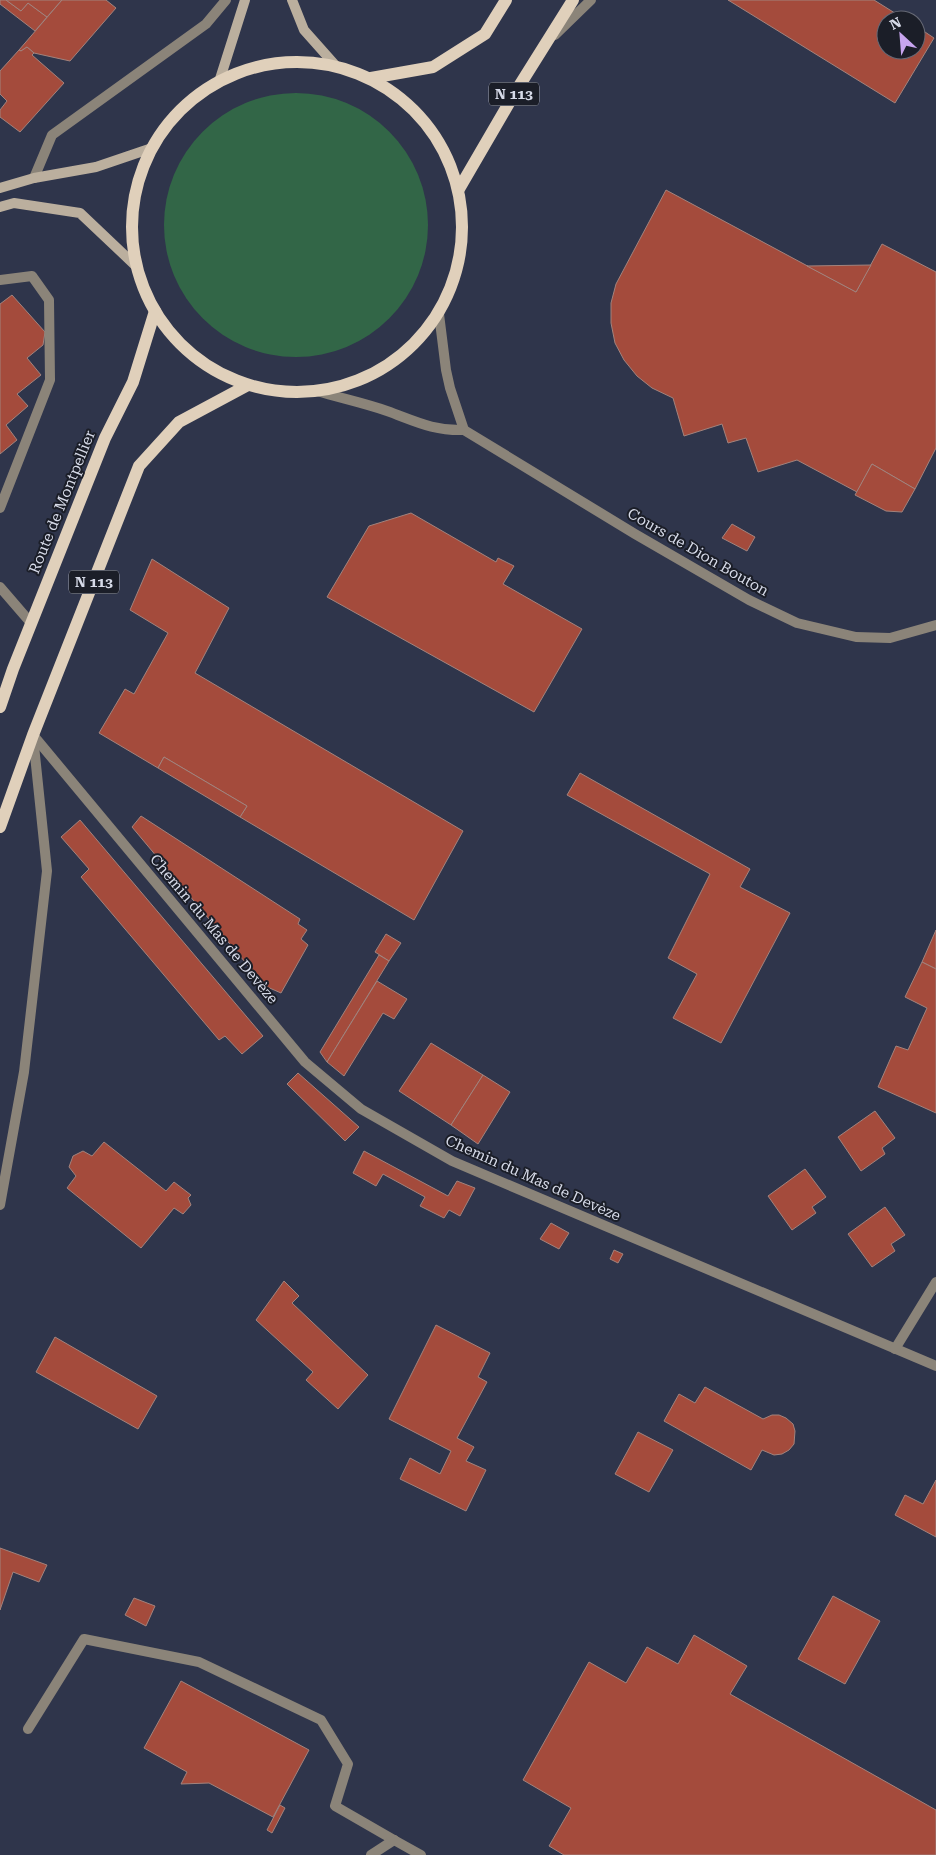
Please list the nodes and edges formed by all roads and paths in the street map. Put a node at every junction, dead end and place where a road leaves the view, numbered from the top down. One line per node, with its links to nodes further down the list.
1 (226, 0): 12 (street)
2 (245, 0): 10 (street)
3 (292, 0): 8 (street)
4 (506, 0): 9 (main road)
5 (573, 0): 7 (main road, N 113)
6 (592, 0): 7 (street)
7 (545, 44): 14 (main road, N 113)
8 (336, 66): 9 (main road); 10 (main road)
9 (371, 78): 14 (main road)
10 (219, 82): 11 (main road)
11 (152, 148): 12 (street); 16 (main road)
12 (34, 178): 13 (street)
13 (0, 188)
14 (459, 189): 19 (main road)
15 (0, 207): 16 (street)
16 (137, 267): 18 (main road)
17 (0, 280): 23 (street)
18 (155, 311): 20 (main road); 25 (main road, Route de Montpellier / N 113)
19 (438, 314): 21 (main road); 22 (street)
20 (248, 385): 21 (main road); 28 (main road, N 113)
21 (317, 391): 22 (street, Cours de Dion Bouton)
22 (464, 430): 26 (street, Cours de Dion Bouton)
23 (0, 508)
24 (0, 588): 25 (street)
25 (31, 623): 27 (main road, Route de Montpellier / N 113)
26 (936, 624)
27 (0, 707)
28 (33, 735): 29 (main road, N 113); 30 (street); 32 (street, Chemin du Mas de Devèze)
29 (0, 827)
30 (0, 1205)
31 (936, 1282): 32 (street)
32 (895, 1349): 33 (street, Chemin du Mas de Devèze)
33 (936, 1366)
34 (28, 1729): 35 (street)
35 (394, 1840): 36 (street); 37 (street); 38 (street)
36 (371, 1855)
37 (382, 1855)
38 (421, 1855)

